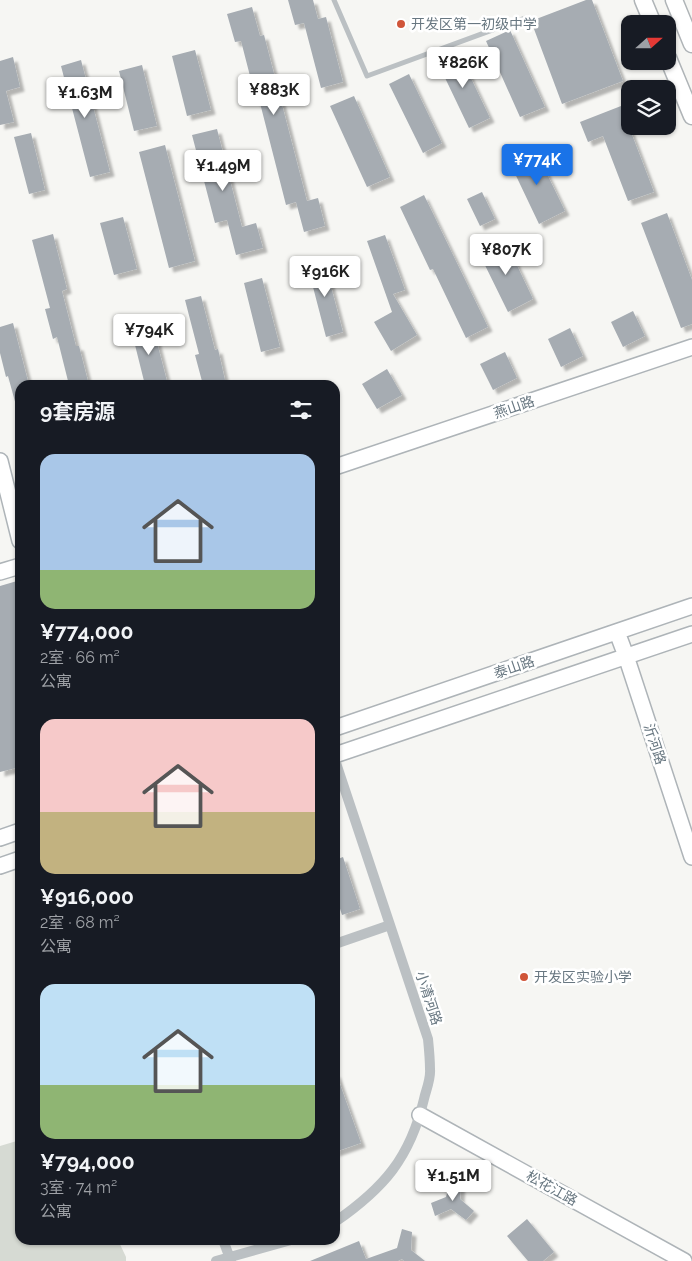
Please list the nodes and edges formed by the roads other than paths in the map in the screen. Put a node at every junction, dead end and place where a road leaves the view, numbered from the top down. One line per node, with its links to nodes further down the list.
1 (334, 0): 5 (lane)
2 (643, 0): 4 (main road)
3 (674, 0): 6 (main road)
4 (649, 15)
5 (524, 18)
6 (692, 44)
7 (673, 70): 8 (main road)
8 (692, 116)
9 (692, 347): 11 (street, 燕山路)
10 (0, 461): 12 (street)
11 (340, 465)
12 (15, 521)
13 (15, 568): 14 (street)
14 (0, 572)
15 (692, 606): 16 (street, 泰山路)
16 (617, 632): 18 (street, 沂河路); 19 (street, 泰山路)
17 (692, 634): 18 (street, 泰山路)
18 (626, 656): 20 (street, 泰山路); 24 (street, 沂河路)
19 (340, 726)
20 (340, 753)
21 (340, 775): 27 (street, 小清河路)
22 (15, 833): 23 (street)
23 (0, 838)
24 (692, 857)
25 (15, 861): 26 (street)
26 (0, 866)
27 (390, 925): 28 (street); 29 (street, 小清河路)
28 (340, 942)
29 (420, 1115): 30 (street, 小清河路); 35 (street, 松花江路)
30 (340, 1218)
31 (224, 1245): 33 (street)
32 (275, 1245): 33 (street)
33 (230, 1259): 34 (street)
34 (216, 1261)
35 (684, 1261)

